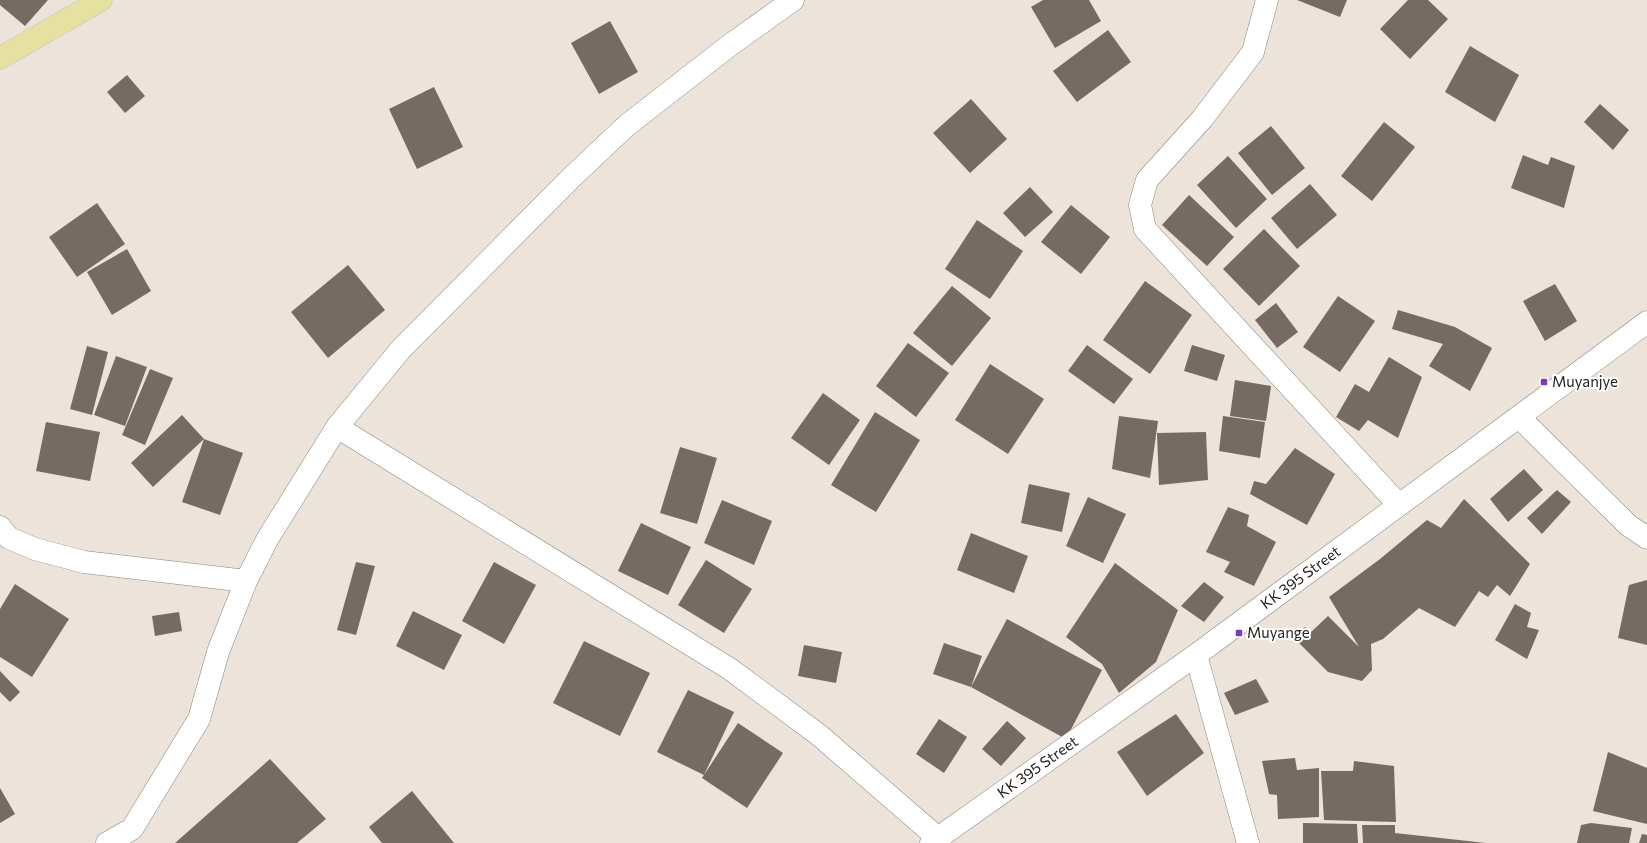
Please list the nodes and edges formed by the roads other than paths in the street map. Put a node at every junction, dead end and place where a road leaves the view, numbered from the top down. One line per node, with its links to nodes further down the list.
1 (101, 0): 4 (main road)
2 (793, 0): 7 (street)
3 (1267, 0): 8 (street)
4 (0, 58)
5 (1647, 322): 6 (street, KK 395 Street)
6 (1520, 417): 8 (street, KK 395 Street); 10 (street)
7 (337, 426): 11 (street); 13 (street)
8 (1399, 505): 12 (street, KK 395 Street)
9 (0, 527): 11 (street)
10 (1647, 538)
11 (246, 582): 14 (street)
12 (1196, 655): 13 (street, KK 395 Street); 15 (street)
13 (934, 841)
14 (107, 843)
15 (1248, 843)

